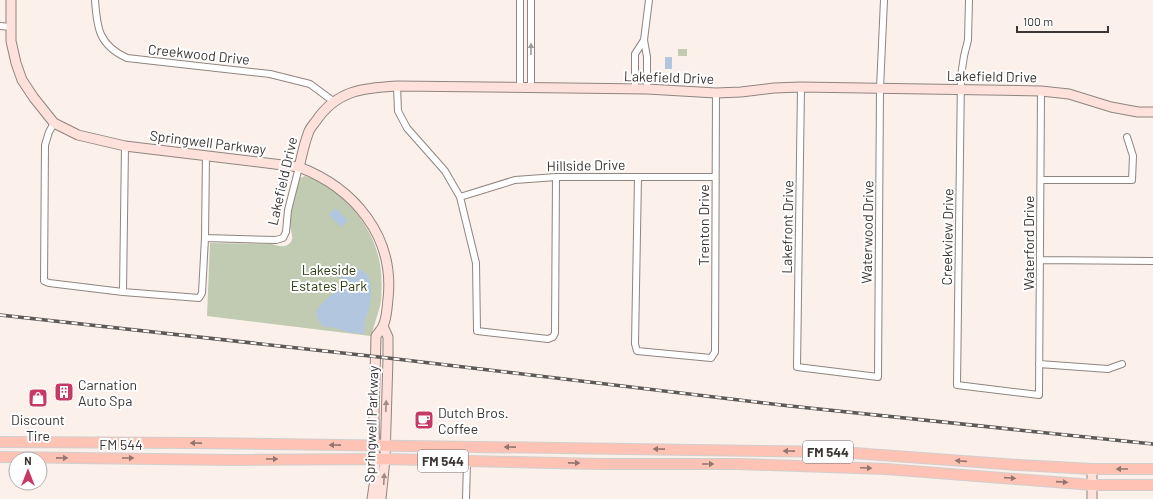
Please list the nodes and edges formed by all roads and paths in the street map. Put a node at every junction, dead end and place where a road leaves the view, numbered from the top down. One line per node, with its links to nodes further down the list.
1 (11, 0): 9 (street, Springwell Parkway)
2 (95, 0): 21 (street, Creekwood Drive)
3 (520, 0): 12 (street)
4 (531, 0): 13 (street, one-way to 4)
5 (649, 0): 10 (street)
6 (884, 0): 15 (street, Waterwood Drive)
7 (969, 0): 16 (street, Creekview Drive)
8 (0, 26): 9 (street)
9 (11, 27): 23 (street, Springwell Parkway)
10 (644, 40): 17 (street); 18 (street)
11 (397, 86): 12 (street, Lakefield Drive); 21 (street, Lakefield Drive); 32 (street)
12 (520, 88): 13 (street, Lakefield Drive)
13 (531, 88): 17 (street, Lakefield Drive)
14 (801, 88): 15 (street, Lakefield Drive); 20 (street, Lakefield Drive); 42 (street, Lakefront Drive)
15 (880, 88): 16 (street, Lakefield Drive); 42 (street, Waterwood Drive)
16 (961, 89): 19 (street, Lakefield Drive); 43 (street, Creekview Drive)
17 (636, 90): 18 (street, Lakefield Drive)
18 (647, 90): 20 (street, Lakefield Drive)
19 (1041, 91): 22 (street, Lakefield Drive); 31 (street, Waterford Drive)
20 (716, 93): 30 (street, Trenton Drive)
21 (333, 101): 27 (street, Lakefield Drive)
22 (1153, 112)
23 (54, 123): 25 (street, Springwell Parkway); 36 (street)
24 (1127, 137): 31 (street)
25 (125, 146): 26 (street, Springwell Parkway); 36 (street)
26 (206, 155): 27 (street, Springwell Parkway); 33 (street)
27 (299, 167): 33 (street, Lakefield Drive); 37 (street, Springwell Parkway)
28 (556, 177): 29 (street, Hillside Drive); 32 (street, Hillside Drive); 32 (street)
29 (638, 177): 30 (street, Hillside Drive); 30 (street, Trenton Drive)
30 (715, 177)
31 (1041, 180): 34 (street, Waterford Drive)
32 (460, 197)
33 (205, 238): 36 (street)
34 (1040, 260): 35 (street); 38 (street, Waterford Drive)
35 (1153, 261)
36 (123, 292)
37 (383, 326): 40 (street, Springwell Parkway); 41 (street, Springwell Parkway)
38 (1039, 364): 39 (street); 43 (street, Waterford Drive)
39 (1122, 364)
40 (375, 375): 41 (street); 47 (street, Springwell Parkway)
41 (387, 375): 48 (street, Springwell Parkway, one-way to 41)
42 (878, 377)
43 (1039, 395)
44 (0, 442): 45 (main road, FM 544 / FM 544)
45 (90, 443): 46 (main road, FM 544 / FM 544, one-way to 45); 52 (main road)
46 (233, 444): 47 (main road, FM 544 / FM 544, one-way to 46); 54 (main road)
47 (374, 445): 48 (main road, FM 544 / FM 544); 53 (street, Springwell Parkway)
48 (385, 445): 49 (main road, FM 544 / FM 544, one-way to 48); 53 (street, Springwell Parkway)
49 (549, 447): 50 (main road, FM 544 / FM 544, one-way to 49); 56 (main road)
50 (717, 450): 57 (main road); 58 (main road, FM 544 / FM 544, one-way to 50)
51 (0, 457): 52 (main road, FM 544 / FM 544, one-way to 52)
52 (89, 458): 54 (main road, FM 544 / FM 544, one-way to 54)
53 (380, 459): 54 (main road, FM 544 / FM 544, one-way to 53); 55 (main road, FM 544 / FM 544); 64 (street, Springwell Parkway); 65 (street, Springwell Parkway, one-way to 53)
54 (233, 460)
55 (467, 462): 56 (main road, FM 544 / FM 544); 66 (street)
56 (549, 463): 57 (main road, FM 544 / FM 544, one-way to 57)
57 (664, 464): 61 (main road, FM 544 / FM 544, one-way to 61)
58 (1019, 465): 59 (main road, FM 544 / FM 544); 61 (main road)
59 (1092, 469): 60 (main road, FM 544 / FM 544, one-way to 59); 62 (street)
60 (1153, 469)
61 (970, 475): 62 (main road, FM 544 / FM 544, one-way to 62)
62 (1093, 485): 63 (main road, FM 544 / FM 544); 67 (street)
63 (1153, 485)
64 (372, 499)
65 (381, 499)
66 (466, 499)
67 (1092, 499)

